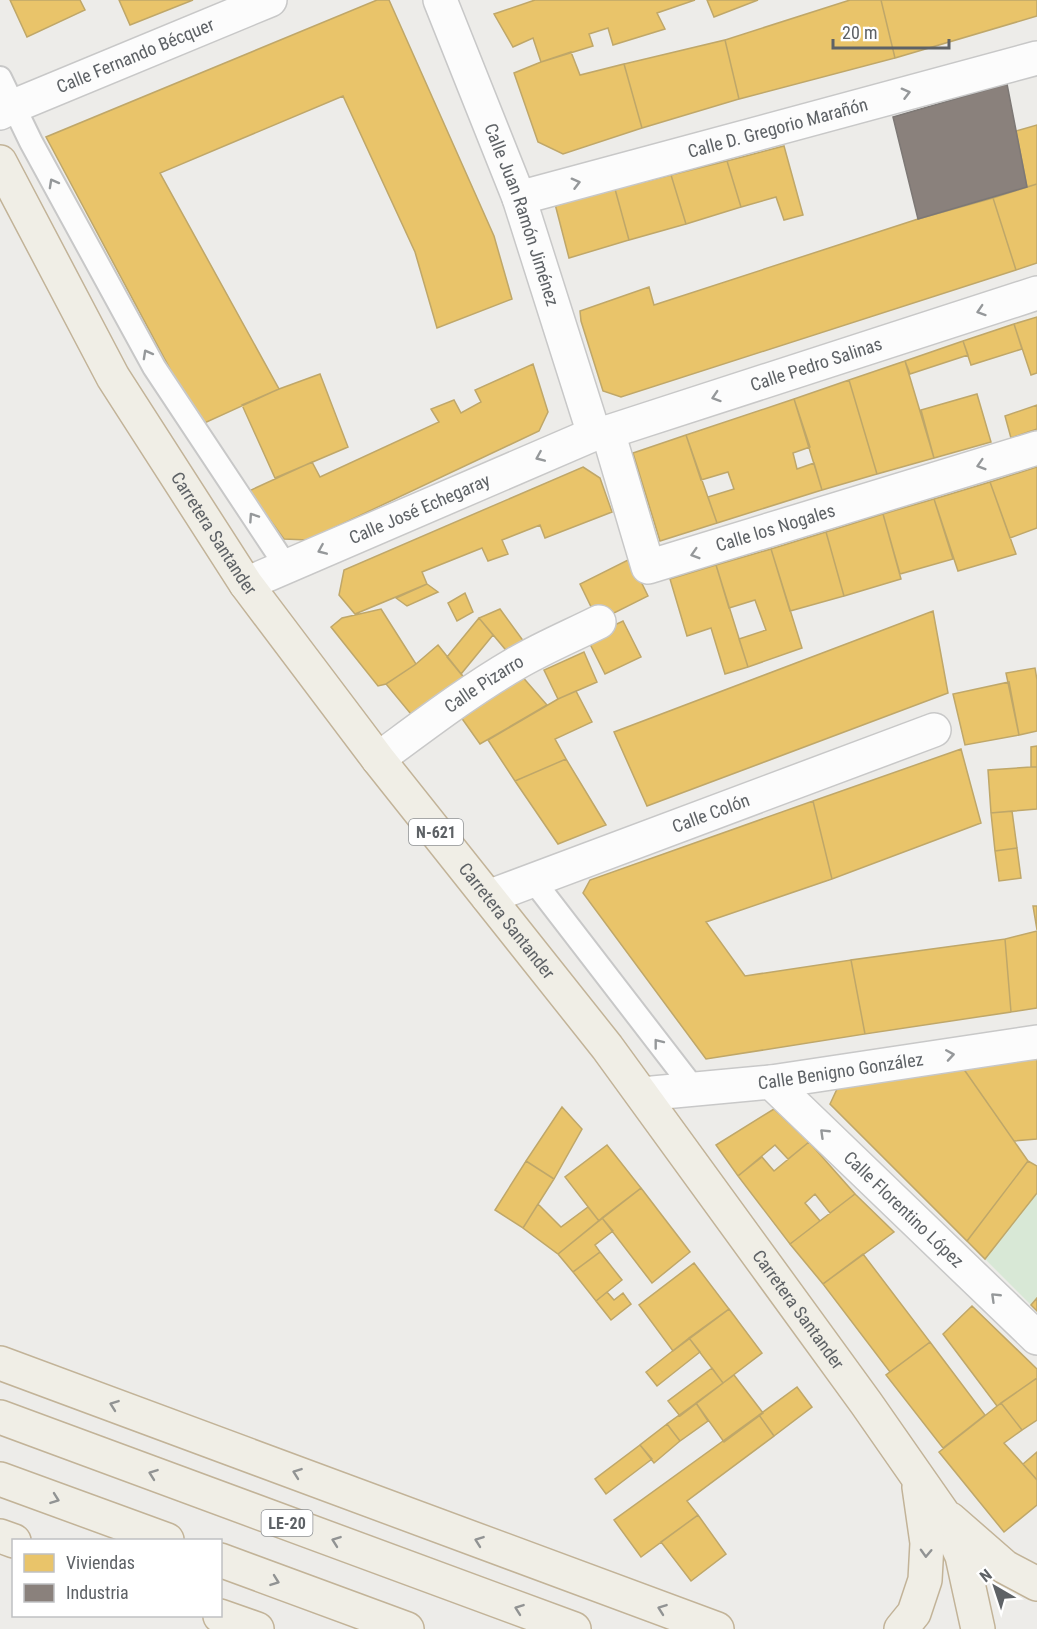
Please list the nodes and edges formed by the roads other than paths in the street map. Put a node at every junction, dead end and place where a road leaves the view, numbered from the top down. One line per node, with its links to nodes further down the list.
1 (270, 0): 4 (street, Calle Fernando Bécquer)
2 (441, 0): 6 (street, Calle Juan Ramón Jiménez)
3 (1037, 58): 6 (street, Calle D. Gregorio Marañón, one-way to 3)
4 (5, 99): 10 (lane, one-way to 4)
5 (0, 162): 11 (highway, Carretera Santander / N-621)
6 (519, 198): 8 (street, Calle Juan Ramón Jiménez)
7 (1037, 293): 8 (street, Calle Pedro Salinas, one-way to 8)
8 (601, 433): 9 (street, Calle los Nogales, one-way to 8); 10 (street, Calle José Echegaray, one-way to 10)
9 (1037, 448)
10 (286, 566): 11 (street, Calle José Echegaray)
11 (246, 584): 14 (highway, Carretera Santander / N-621)
12 (599, 622): 14 (street, Calle Pizarro)
13 (934, 730): 15 (street, Calle Colón)
14 (378, 759): 16 (highway, Carretera Santander / N-621)
15 (533, 880): 16 (street, Calle Colón); 19 (lane, one-way to 15)
16 (488, 897): 20 (highway, Carretera Santander / N-621)
17 (1037, 1042): 18 (street, Calle Benigno González, one-way to 17)
18 (771, 1082): 19 (street, Calle Benigno González); 21 (street, Calle Florentino López, one-way to 18)
19 (694, 1089): 20 (street, Calle Benigno González)
20 (642, 1094): 24 (highway, Carretera Santander / N-621)
21 (1037, 1338)
22 (0, 1363): 34 (highway, one-way to 22)
23 (0, 1417): 33 (highway, LE-20, one-way to 23)
24 (917, 1474): 26 (highway, Carretera Santander / N-621); 35 (highway, one-way to 35)
25 (0, 1479): 27 (highway, one-way to 27)
26 (942, 1512): 29 (highway, N-621); 36 (highway, N-621)
27 (164, 1539)
28 (222, 1561): 32 (highway, one-way to 32)
29 (1037, 1584)
30 (222, 1617): 31 (highway)
31 (257, 1629)
32 (407, 1629)
33 (573, 1629)
34 (717, 1629)
35 (901, 1629)
36 (978, 1629)

